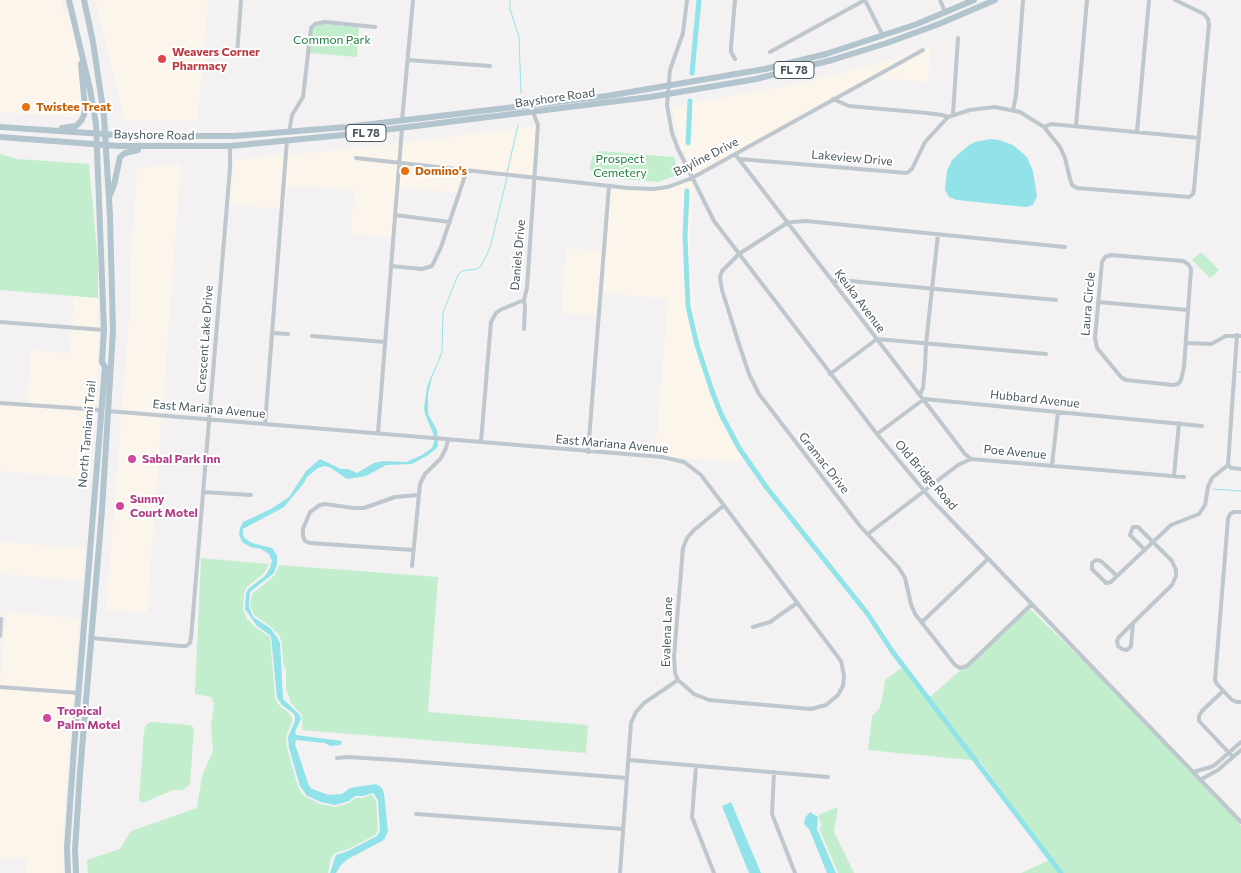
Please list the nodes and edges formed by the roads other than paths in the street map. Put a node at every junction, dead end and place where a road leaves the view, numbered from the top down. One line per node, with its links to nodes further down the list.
1 (70, 0): 18 (main road, North Tamiami Trail)
2 (84, 0): 41 (main road, North Tamiami Trail)
3 (241, 0): 23 (street)
4 (413, 0): 25 (street)
5 (687, 0): 27 (street, Old Bridge Road)
6 (735, 0): 24 (street)
7 (865, 0): 19 (street); 22 (street)
8 (940, 0): 15 (street)
9 (974, 0): 15 (main road, Bayshore Road / FL 78)
10 (995, 0): 16 (main road, Bayshore Road / FL 78)
11 (1024, 0): 29 (street)
12 (1087, 0): 34 (street)
13 (1149, 0): 38 (street)
14 (1175, 0): 43 (street)
15 (945, 12): 16 (main road); 19 (main road, Bayshore Road / FL 78)
16 (940, 23): 27 (main road, Bayshore Road / FL 78)
17 (375, 27): 39 (street)
18 (78, 35): 37 (main road); 40 (main road, North Tamiami Trail)
19 (883, 36): 27 (main road, Bayshore Road / FL 78)
20 (958, 38): 31 (street)
21 (922, 50): 28 (street, Bayline Drive)
22 (770, 52)
23 (237, 54)
24 (735, 59)
25 (408, 60): 26 (street); 33 (street)
26 (490, 66)
27 (669, 90): 30 (main road, Bayshore Road / FL 78); 33 (main road, Bayshore Road / FL 78); 55 (street, Old Bridge Road)
28 (833, 99): 32 (street); 49 (street, Bayline Drive)
29 (1013, 110): 31 (street, Lakeview Drive); 36 (street, Lakeview Drive)
30 (533, 112): 33 (main road, Bayshore Road / FL 78); 54 (street, Daniels Drive)
31 (953, 114): 32 (street, Lakeview Drive)
32 (948, 117): 51 (street, Lakeview Drive)
33 (402, 124): 39 (main road, Bayshore Road / FL 78); 44 (main road, Bayshore Road / FL 78); 52 (street)
34 (1076, 126): 36 (street); 38 (street)
35 (0, 127): 37 (main road, FL 78)
36 (1044, 127): 43 (street, Lakeview Drive)
37 (27, 129): 40 (main road, FL 78)
38 (1137, 132): 43 (street)
39 (289, 133): 41 (main road, Bayshore Road / FL 78)
40 (96, 134): 41 (main road, FL 78); 45 (main road, North Tamiami Trail)
41 (105, 135): 46 (main road, North Tamiami Trail)
42 (0, 137): 45 (main road, FL 78)
43 (1199, 138)
44 (287, 140): 48 (main road, Bayshore Road / FL 78); 74 (street)
45 (97, 145): 46 (main road, FL 78); 73 (main road, North Tamiami Trail)
46 (106, 145): 47 (main road, Bayshore Road / FL 78); 57 (main road, North Tamiami Trail)
47 (164, 146): 48 (main road, Bayshore Road / FL 78); 57 (main road)
48 (230, 146): 89 (street, Crescent Lake Drive)
49 (735, 154): 51 (street, Keuka Avenue); 55 (street, Bayline Drive)
50 (356, 158): 52 (street, Bayline Drive)
51 (739, 159): 60 (street, Keuka Avenue)
52 (399, 162): 53 (street, Bayline Drive); 58 (street)
53 (467, 170): 54 (street, Bayline Drive); 59 (street)
54 (535, 178): 56 (street, Bayline Drive); 67 (street, Daniels Drive)
55 (692, 178): 56 (street, Bayline Drive); 63 (street, Old Bridge Road)
56 (609, 186): 97 (street)
57 (108, 198): 87 (main road, North Tamiami Trail)
58 (395, 215): 59 (street); 64 (street)
59 (450, 222): 64 (street)
60 (787, 223): 61 (street); 63 (street, Gramac Drive); 65 (street, Keuka Avenue)
61 (938, 234): 62 (street); 66 (street)
62 (1064, 248)
63 (739, 254): 83 (street, Old Bridge Road); 111 (street, Gramac Drive)
64 (391, 266): 79 (street)
65 (833, 282): 66 (street); 78 (street, Keuka Avenue)
66 (932, 289): 68 (street); 81 (street)
67 (524, 300): 72 (street); 96 (street, Daniels Drive)
68 (1056, 300)
69 (1098, 302): 70 (street); 70 (street, Laura Circle); 80 (street, Laura Circle)
70 (1188, 310): 80 (street, Laura Circle)
71 (0, 322): 73 (street)
72 (524, 329)
73 (104, 330): 87 (main road, North Tamiami Trail)
74 (273, 333): 75 (street); 91 (street)
75 (288, 334)
76 (1239, 335): 80 (street); 100 (street)
77 (312, 336): 79 (street)
78 (877, 340): 81 (street); 83 (street); 84 (street, Keuka Avenue)
79 (385, 342): 93 (street)
80 (1186, 343)
81 (926, 344): 82 (street); 84 (street)
82 (1046, 354)
83 (830, 374): 94 (street, Old Bridge Road)
84 (920, 394): 85 (street, Keuka Avenue)
85 (924, 399): 88 (street, Hubbard Avenue); 94 (street); 98 (street, Keuka Avenue)
86 (0, 403): 87 (street, East Mariana Avenue)
87 (105, 411): 89 (street, East Mariana Avenue); 110 (main road, North Tamiami Trail); 112 (main road, North Tamiami Trail)
88 (1058, 412): 90 (street, Hubbard Avenue); 99 (street)
89 (209, 419): 91 (street, East Mariana Avenue); 105 (street, Crescent Lake Drive)
90 (1180, 423): 92 (street, Hubbard Avenue); 102 (street)
91 (265, 424): 93 (street, East Mariana Avenue)
92 (1202, 426)
93 (378, 433): 95 (street, East Mariana Avenue)
94 (877, 434): 104 (street, Old Bridge Road)
95 (448, 440): 96 (street, East Mariana Avenue); 106 (street)
96 (481, 442): 97 (street, East Mariana Avenue)
97 (588, 452): 108 (street, East Mariana Avenue)
98 (971, 459): 99 (street, Poe Avenue); 104 (street, Poe Avenue)
99 (1052, 465): 102 (street, Poe Avenue)
100 (1228, 465): 101 (street); 113 (street)
101 (1241, 469)
102 (1174, 476): 103 (street, Poe Avenue)
103 (1184, 477)
104 (924, 491): 111 (street, Poe Avenue); 117 (street, Old Bridge Road)
105 (203, 492): 107 (street); 128 (street, Crescent Lake Drive)
106 (418, 494): 115 (street); 115 (street)
107 (251, 495)
108 (724, 506): 121 (street, East Mariana Avenue); 129 (street, Evalena Lane)
109 (1241, 512): 131 (street)
110 (92, 517): 112 (main road); 114 (main road, North Tamiami Trail)
111 (868, 534): 124 (street, Gramac Drive)
112 (99, 540): 118 (main road, North Tamiami Trail)
113 (1153, 542): 116 (street); 116 (street); 125 (street)
114 (90, 543): 118 (main road); 132 (main road, North Tamiami Trail)
115 (413, 550): 119 (street)
116 (1145, 550): 120 (street)
117 (988, 559): 122 (street, Old Bridge Road); 124 (street)
118 (97, 565): 128 (main road, North Tamiami Trail)
119 (412, 566)
120 (1117, 576): 120 (street)
121 (797, 602): 126 (street); 129 (street, East Mariana Avenue)
122 (1032, 604): 124 (street, Gramac Drive); 142 (street, Old Bridge Road)
123 (1, 618): 127 (street)
124 (922, 622)
125 (1133, 623): 125 (street)
126 (753, 627)
127 (0, 636)
128 (91, 638): 132 (main road, North Tamiami Trail)
129 (678, 680): 139 (street, Evalena Lane)
130 (0, 688): 132 (street)
131 (1223, 691): 133 (street); 136 (street)
132 (83, 693): 146 (main road, North Tamiami Trail); 149 (main road, North Tamiami Trail)
133 (1241, 702)
134 (1241, 742): 136 (street)
135 (1241, 750): 137 (street)
136 (1229, 753): 137 (street); 142 (street)
137 (1233, 757): 145 (street)
138 (337, 758): 144 (street)
139 (629, 760): 140 (street); 144 (street, Evalena Lane)
140 (696, 766): 141 (street); 156 (street)
141 (774, 772): 143 (street); 157 (street)
142 (1193, 772): 145 (street, Old Bridge Road)
143 (828, 777)
144 (627, 778): 151 (street, Evalena Lane)
145 (1200, 780): 148 (street, Old Bridge Road)
146 (70, 806): 149 (main road); 150 (main road, North Tamiami Trail)
147 (416, 814): 151 (street)
148 (1241, 822)
149 (76, 826): 152 (main road, North Tamiami Trail)
150 (68, 829): 152 (main road); 153 (main road, North Tamiami Trail)
151 (623, 830): 155 (street, Evalena Lane)
152 (75, 850): 154 (main road, North Tamiami Trail)
153 (68, 873)
154 (76, 873)
155 (620, 873)
156 (714, 873)
157 (795, 873)

